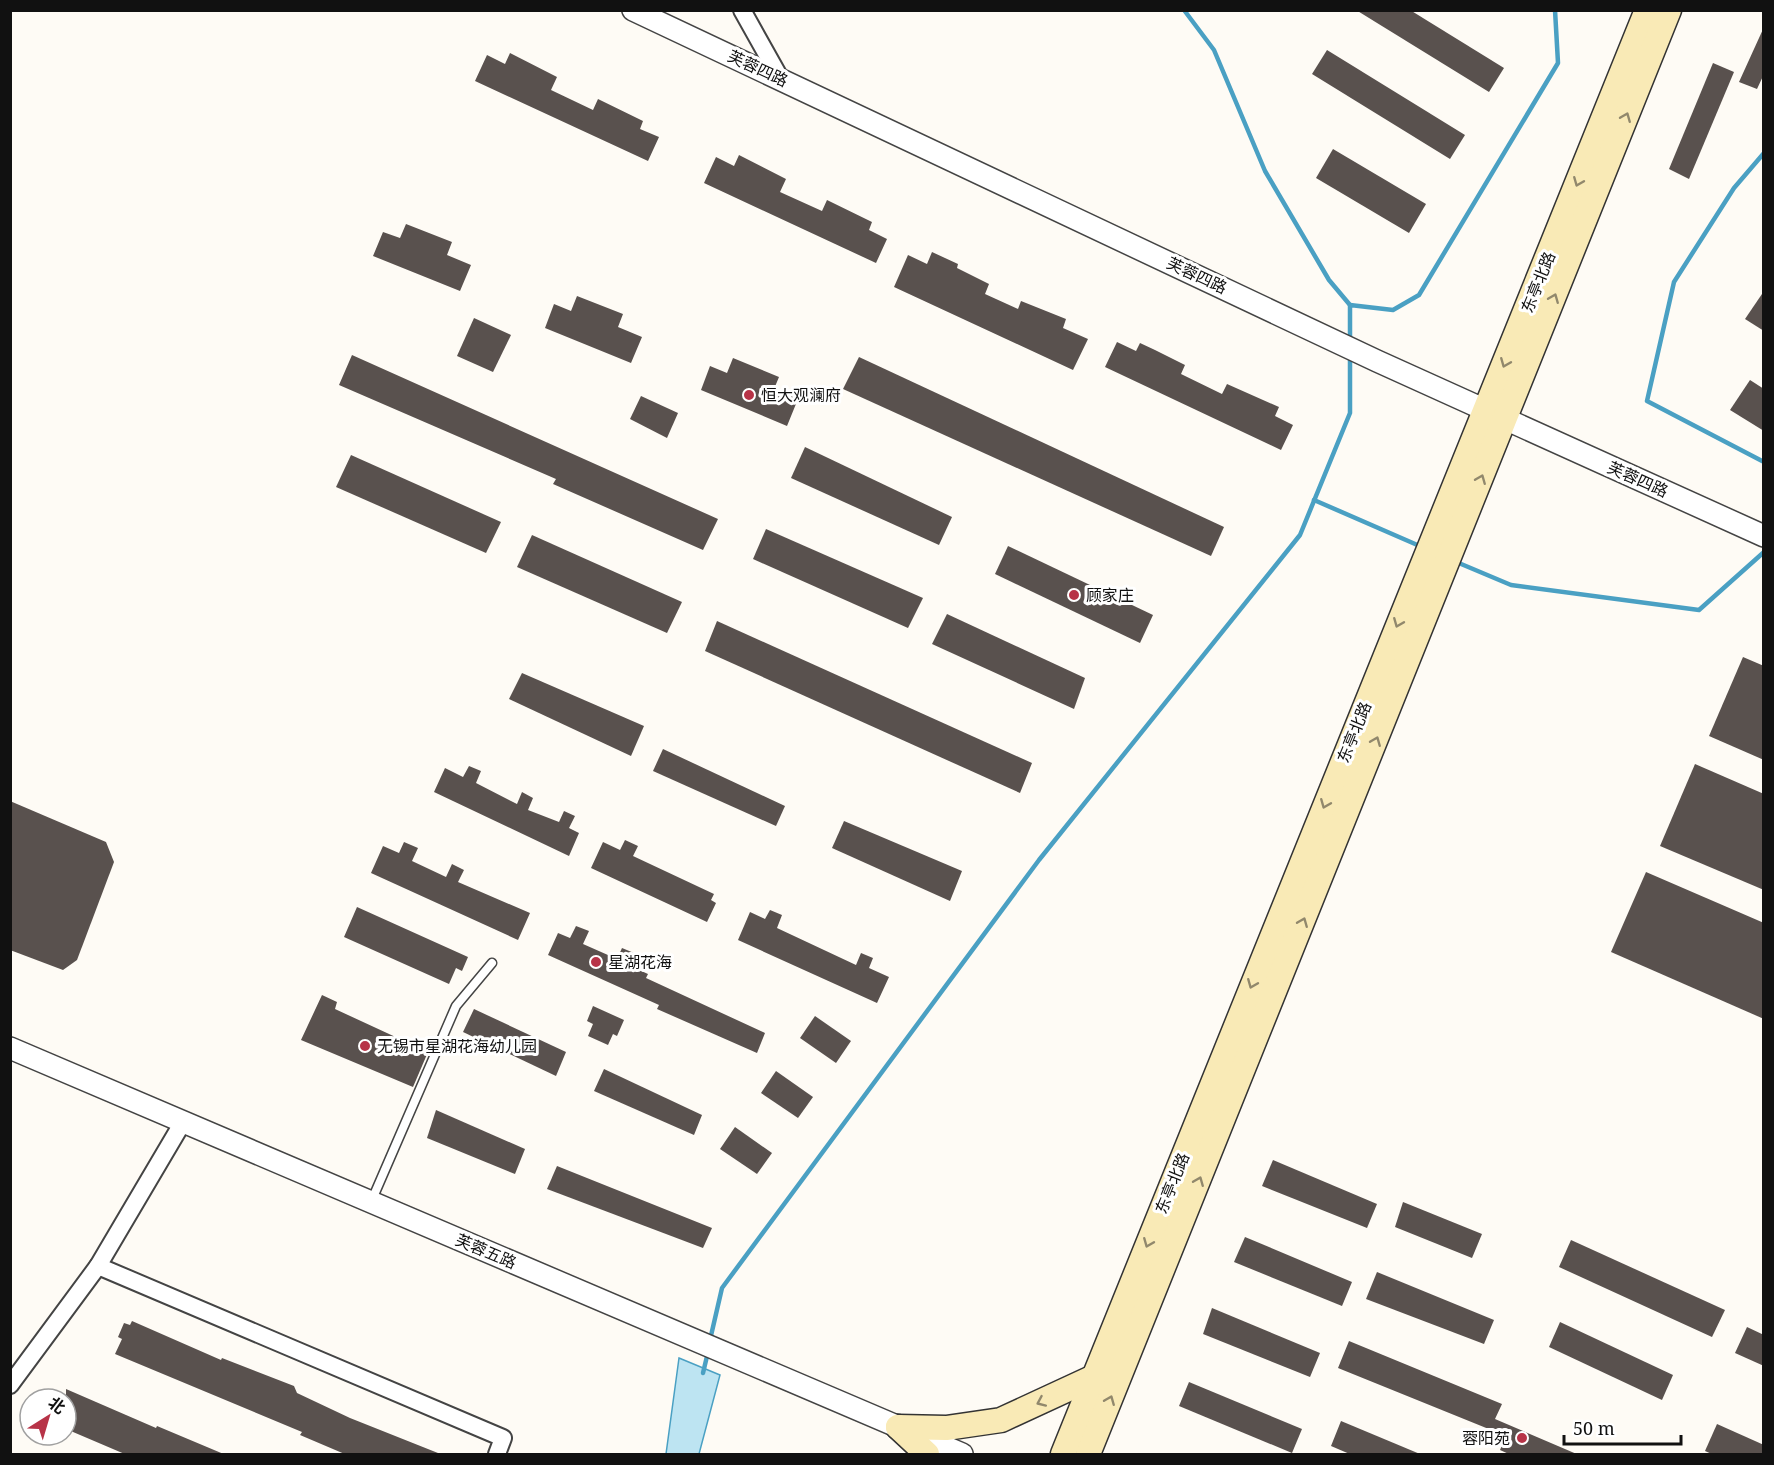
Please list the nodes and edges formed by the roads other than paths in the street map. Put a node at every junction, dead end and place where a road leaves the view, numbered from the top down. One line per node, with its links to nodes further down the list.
1 (633, 10): 5 (street, 芙蓉四路)
2 (741, 10): 5 (street)
3 (1647, 10): 6 (main road, 东亭北路, one-way to 6)
4 (1669, 10): 6 (main road, 东亭北路, one-way to 4)
5 (780, 78): 6 (street, 芙蓉四路)
6 (1495, 415): 7 (main road, 东亭北路); 8 (street, 芙蓉四路)
7 (1449, 530): 14 (main road, 东亭北路, one-way to 14); 21 (main road, 东亭北路, one-way to 7)
8 (1761, 535)
9 (492, 963): 12 (lane)
10 (10, 1048): 11 (street, 芙蓉五路)
11 (183, 1122): 12 (street, 芙蓉五路); 13 (street)
12 (371, 1202): 16 (street, 芙蓉五路)
13 (98, 1266): 15 (street); 17 (street)
14 (1094, 1377): 16 (main road, one-way to 16); 20 (main road, 东亭北路)
15 (10, 1385)
16 (898, 1427): 18 (main road); 19 (street, 芙蓉五路)
17 (496, 1455)
18 (927, 1455)
19 (962, 1455)
20 (1063, 1455)
21 (1088, 1455)

